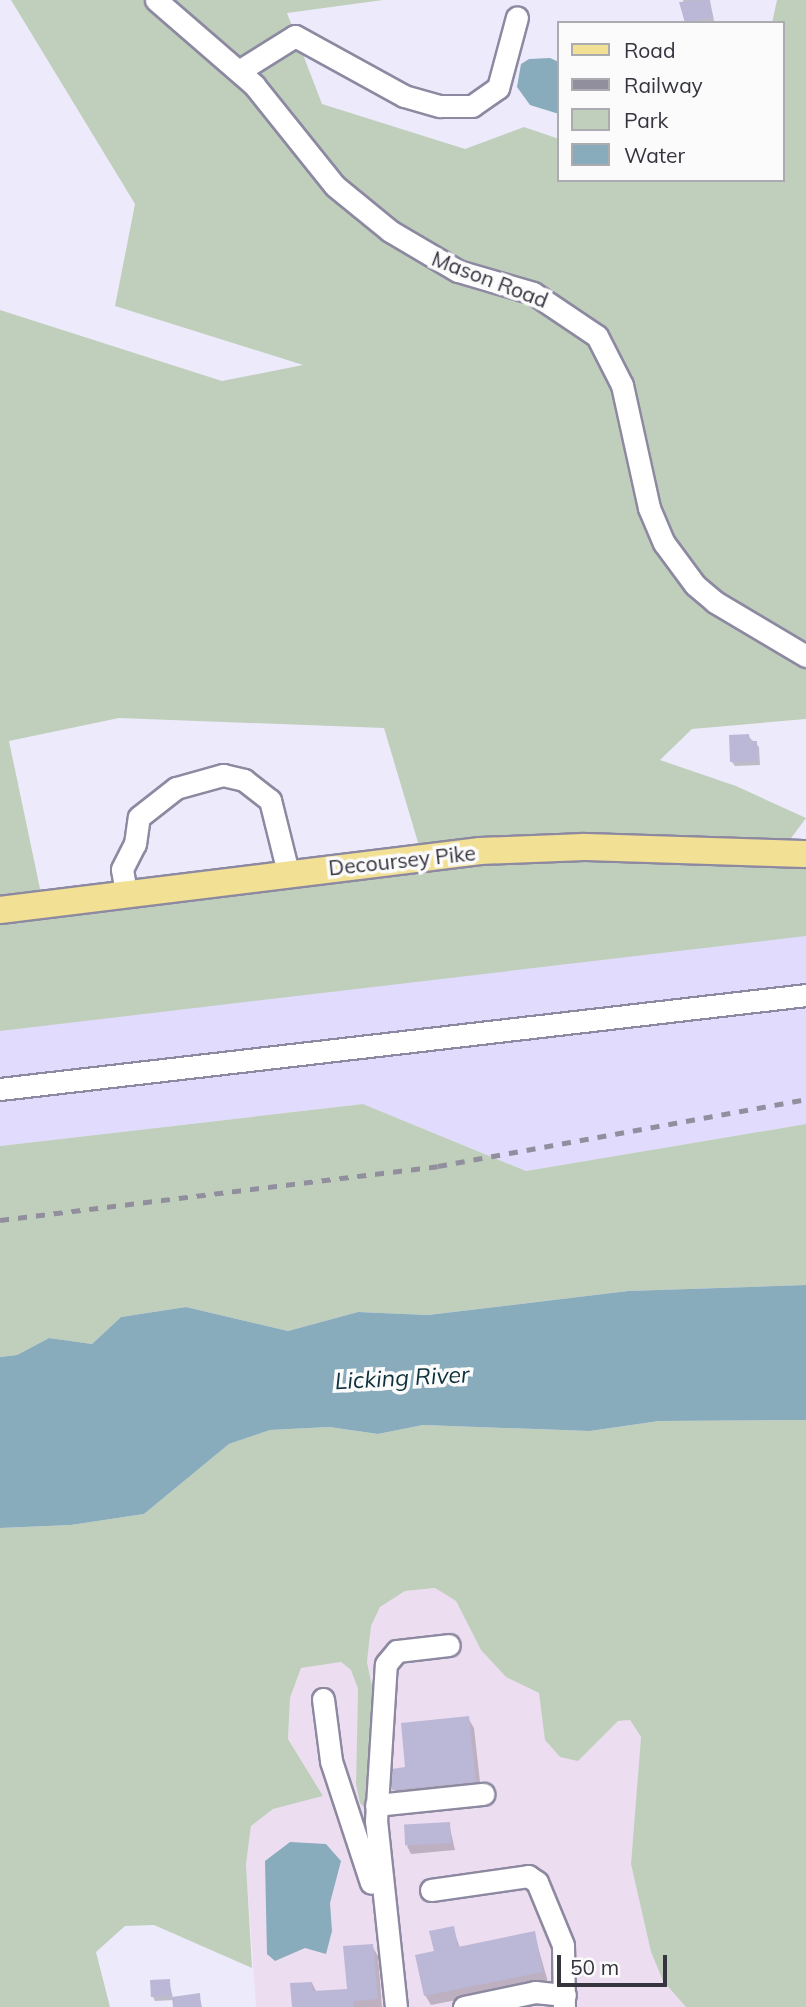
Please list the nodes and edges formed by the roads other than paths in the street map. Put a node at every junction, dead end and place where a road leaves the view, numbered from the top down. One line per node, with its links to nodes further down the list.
1 (156, 0): 3 (street, Mason Road)
2 (517, 17): 3 (street)
3 (239, 71): 4 (street, Mason Road)
4 (806, 656)
5 (806, 854): 6 (main road, Decoursey Pike)
6 (288, 872): 7 (main road, Decoursey Pike); 7 (street)
7 (126, 892): 8 (main road, Decoursey Pike)
8 (0, 910)
9 (806, 995): 10 (street)
10 (0, 1090)
11 (449, 1645): 14 (street)
12 (323, 1699): 17 (street)
13 (483, 1794): 14 (street)
14 (376, 1805): 18 (street)
15 (432, 1891): 16 (street)
16 (565, 2001): 19 (street)
17 (384, 2007)
18 (396, 2007)
19 (464, 2007)

